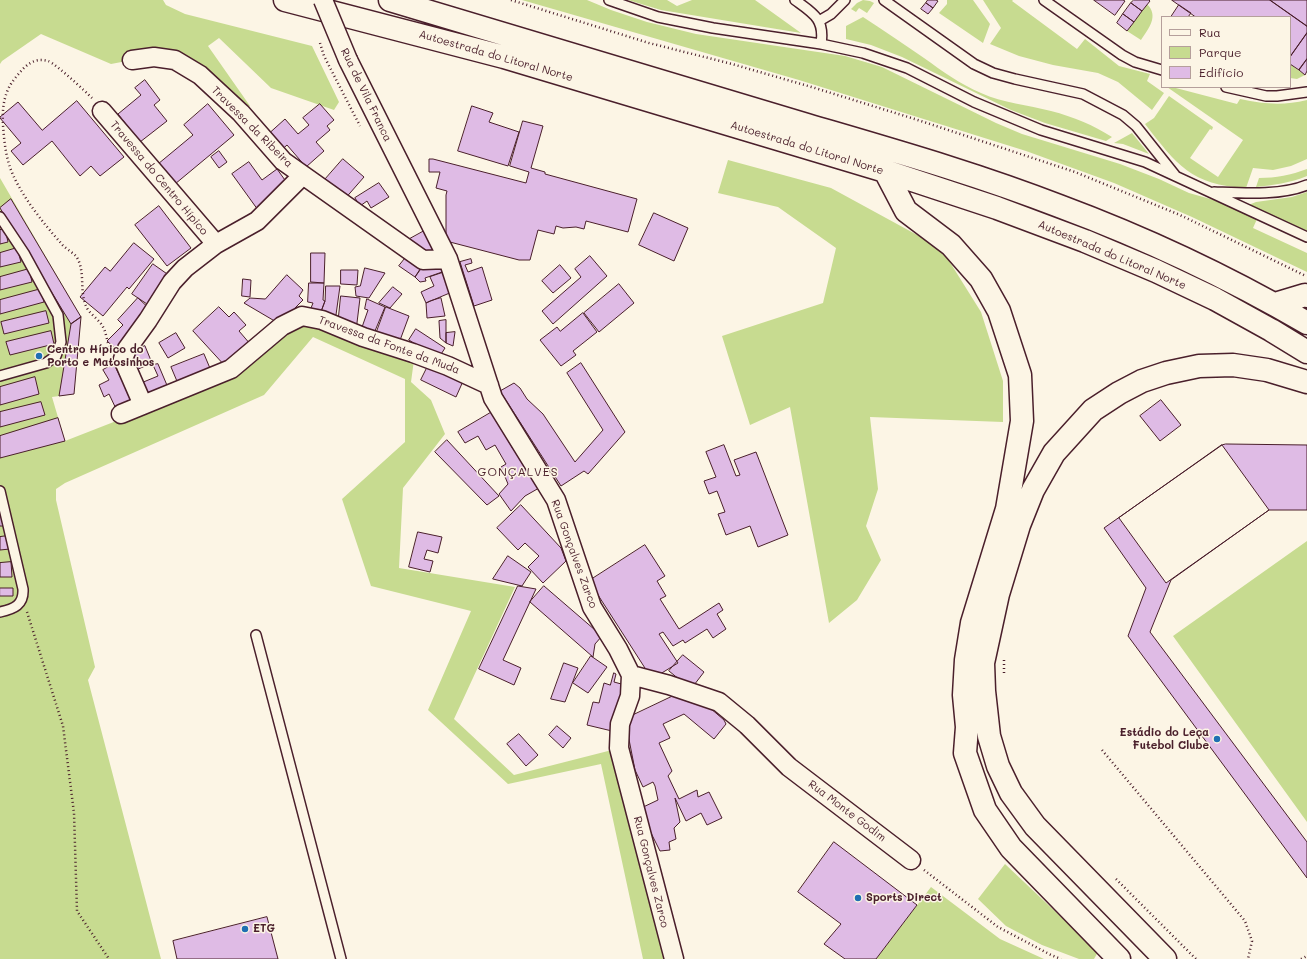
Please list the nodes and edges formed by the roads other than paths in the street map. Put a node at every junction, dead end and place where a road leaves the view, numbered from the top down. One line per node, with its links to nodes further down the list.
1 (285, 0): 16 (highway, Autoestrada do Litoral Norte)
2 (323, 0): 20 (street, Rua de Vila Franca, bridge)
3 (390, 0): 27 (highway, Autoestrada do Litoral Norte)
4 (609, 0): 10 (lane)
5 (795, 0): 9 (lane)
6 (845, 0): 9 (lane)
7 (884, 0): 18 (lane)
8 (1044, 0): 12 (lane)
9 (820, 21): 10 (lane)
10 (820, 44): 18 (lane)
11 (132, 60): 17 (street, Travessa da Ribeira)
12 (1161, 70)
13 (1230, 88): 14 (lane)
14 (1307, 92)
15 (102, 111): 24 (street, Travessa do Centro Hípico)
16 (885, 171): 29 (highway, Autoestrada do Litoral Norte); 39 (highway)
17 (302, 175): 24 (street); 25 (street, Travessa da Ribeira)
18 (1176, 177): 21 (lane)
19 (1307, 185): 21 (lane)
20 (412, 188): 25 (street, Rua Gonçalves Zarco)
21 (1210, 192): 23 (lane)
22 (0, 217): 30 (lane)
23 (1307, 237)
24 (216, 244): 33 (street)
25 (448, 258): 32 (street, Rua Gonçalves Zarco)
26 (1307, 296): 27 (highway)
27 (1275, 304): 28 (highway, Autoestrada do Litoral Norte)
28 (1307, 323)
29 (1307, 352)
30 (0, 376)
31 (1307, 382): 45 (highway)
32 (489, 385): 33 (street, Travessa da Fonte da Muda); 38 (street, Rua Gonçalves Zarco)
33 (143, 405): 34 (street, Travessa da Fonte da Muda)
34 (120, 414)
35 (0, 490): 36 (lane)
36 (0, 612)
37 (256, 635): 41 (lane)
38 (631, 675): 40 (street, Rua Monte Godim); 42 (street, Rua Gonçalves Zarco)
39 (967, 727): 43 (highway); 44 (highway)
40 (911, 860)
41 (342, 959)
42 (674, 959)
43 (1119, 959)
44 (1148, 959)
45 (1166, 959)

